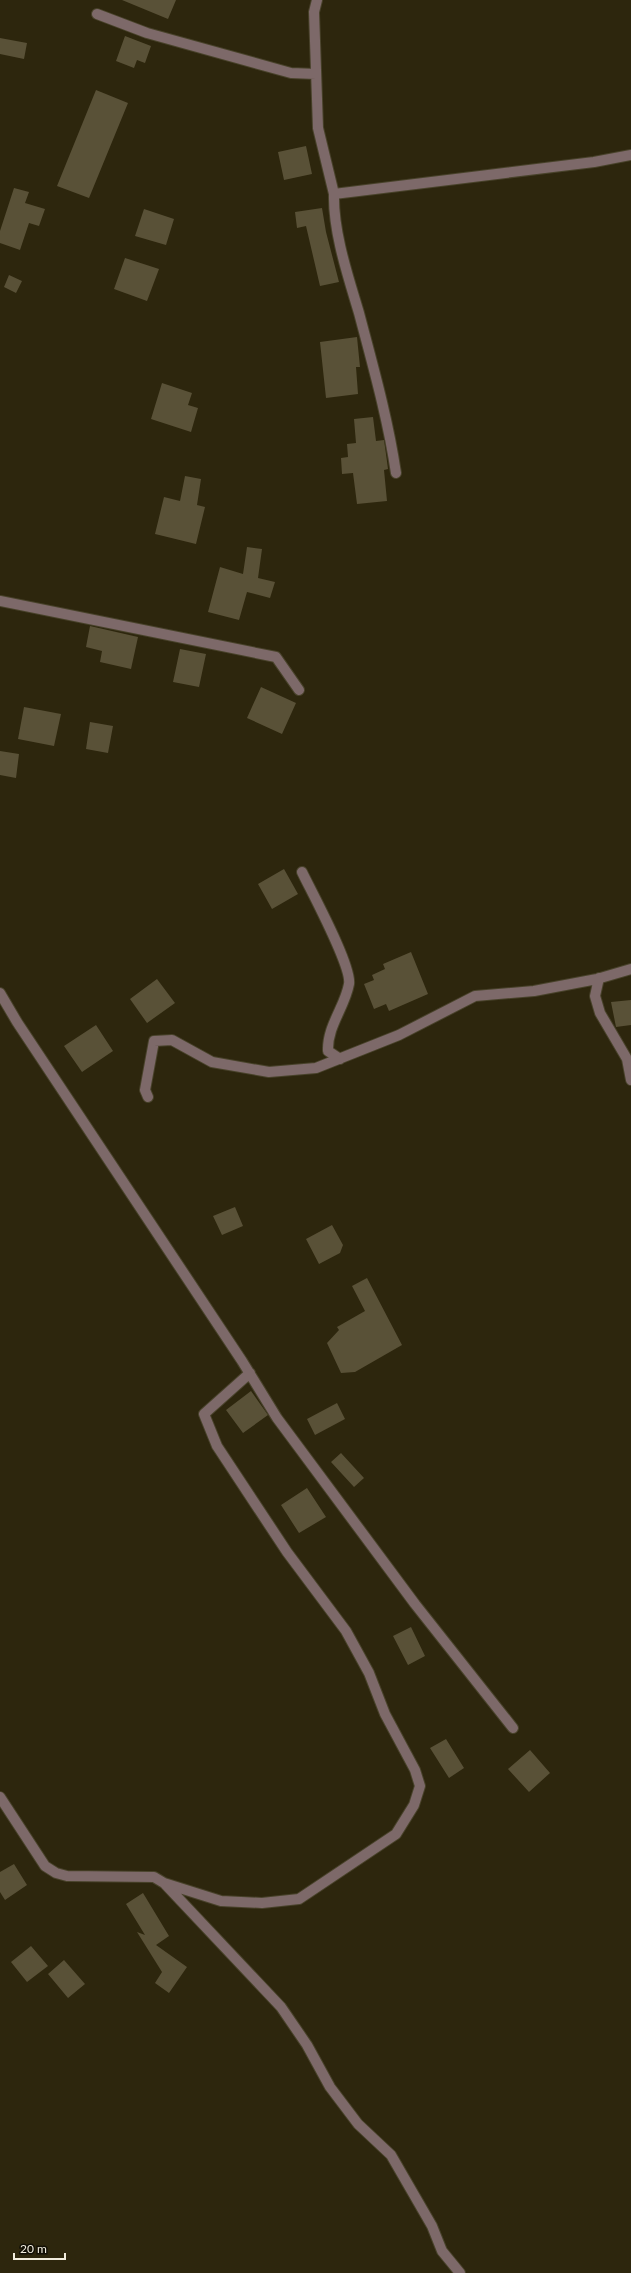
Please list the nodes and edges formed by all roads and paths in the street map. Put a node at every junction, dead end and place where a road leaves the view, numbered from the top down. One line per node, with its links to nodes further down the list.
1 (317, 0): 3 (street)
2 (97, 14): 3 (street)
3 (316, 74): 5 (street)
4 (631, 155): 5 (street)
5 (334, 194): 6 (street)
6 (396, 473)
7 (0, 601): 8 (street)
8 (299, 690)
9 (302, 872): 13 (street)
10 (631, 969): 11 (street)
11 (599, 978): 13 (street); 14 (street)
12 (0, 993): 17 (street)
13 (340, 1059): 16 (street)
14 (629, 1061): 15 (street)
15 (631, 1080)
16 (148, 1097)
17 (250, 1374): 18 (street); 20 (street)
18 (513, 1728)
19 (0, 1797): 20 (street)
20 (164, 1883): 21 (street)
21 (460, 2273)

